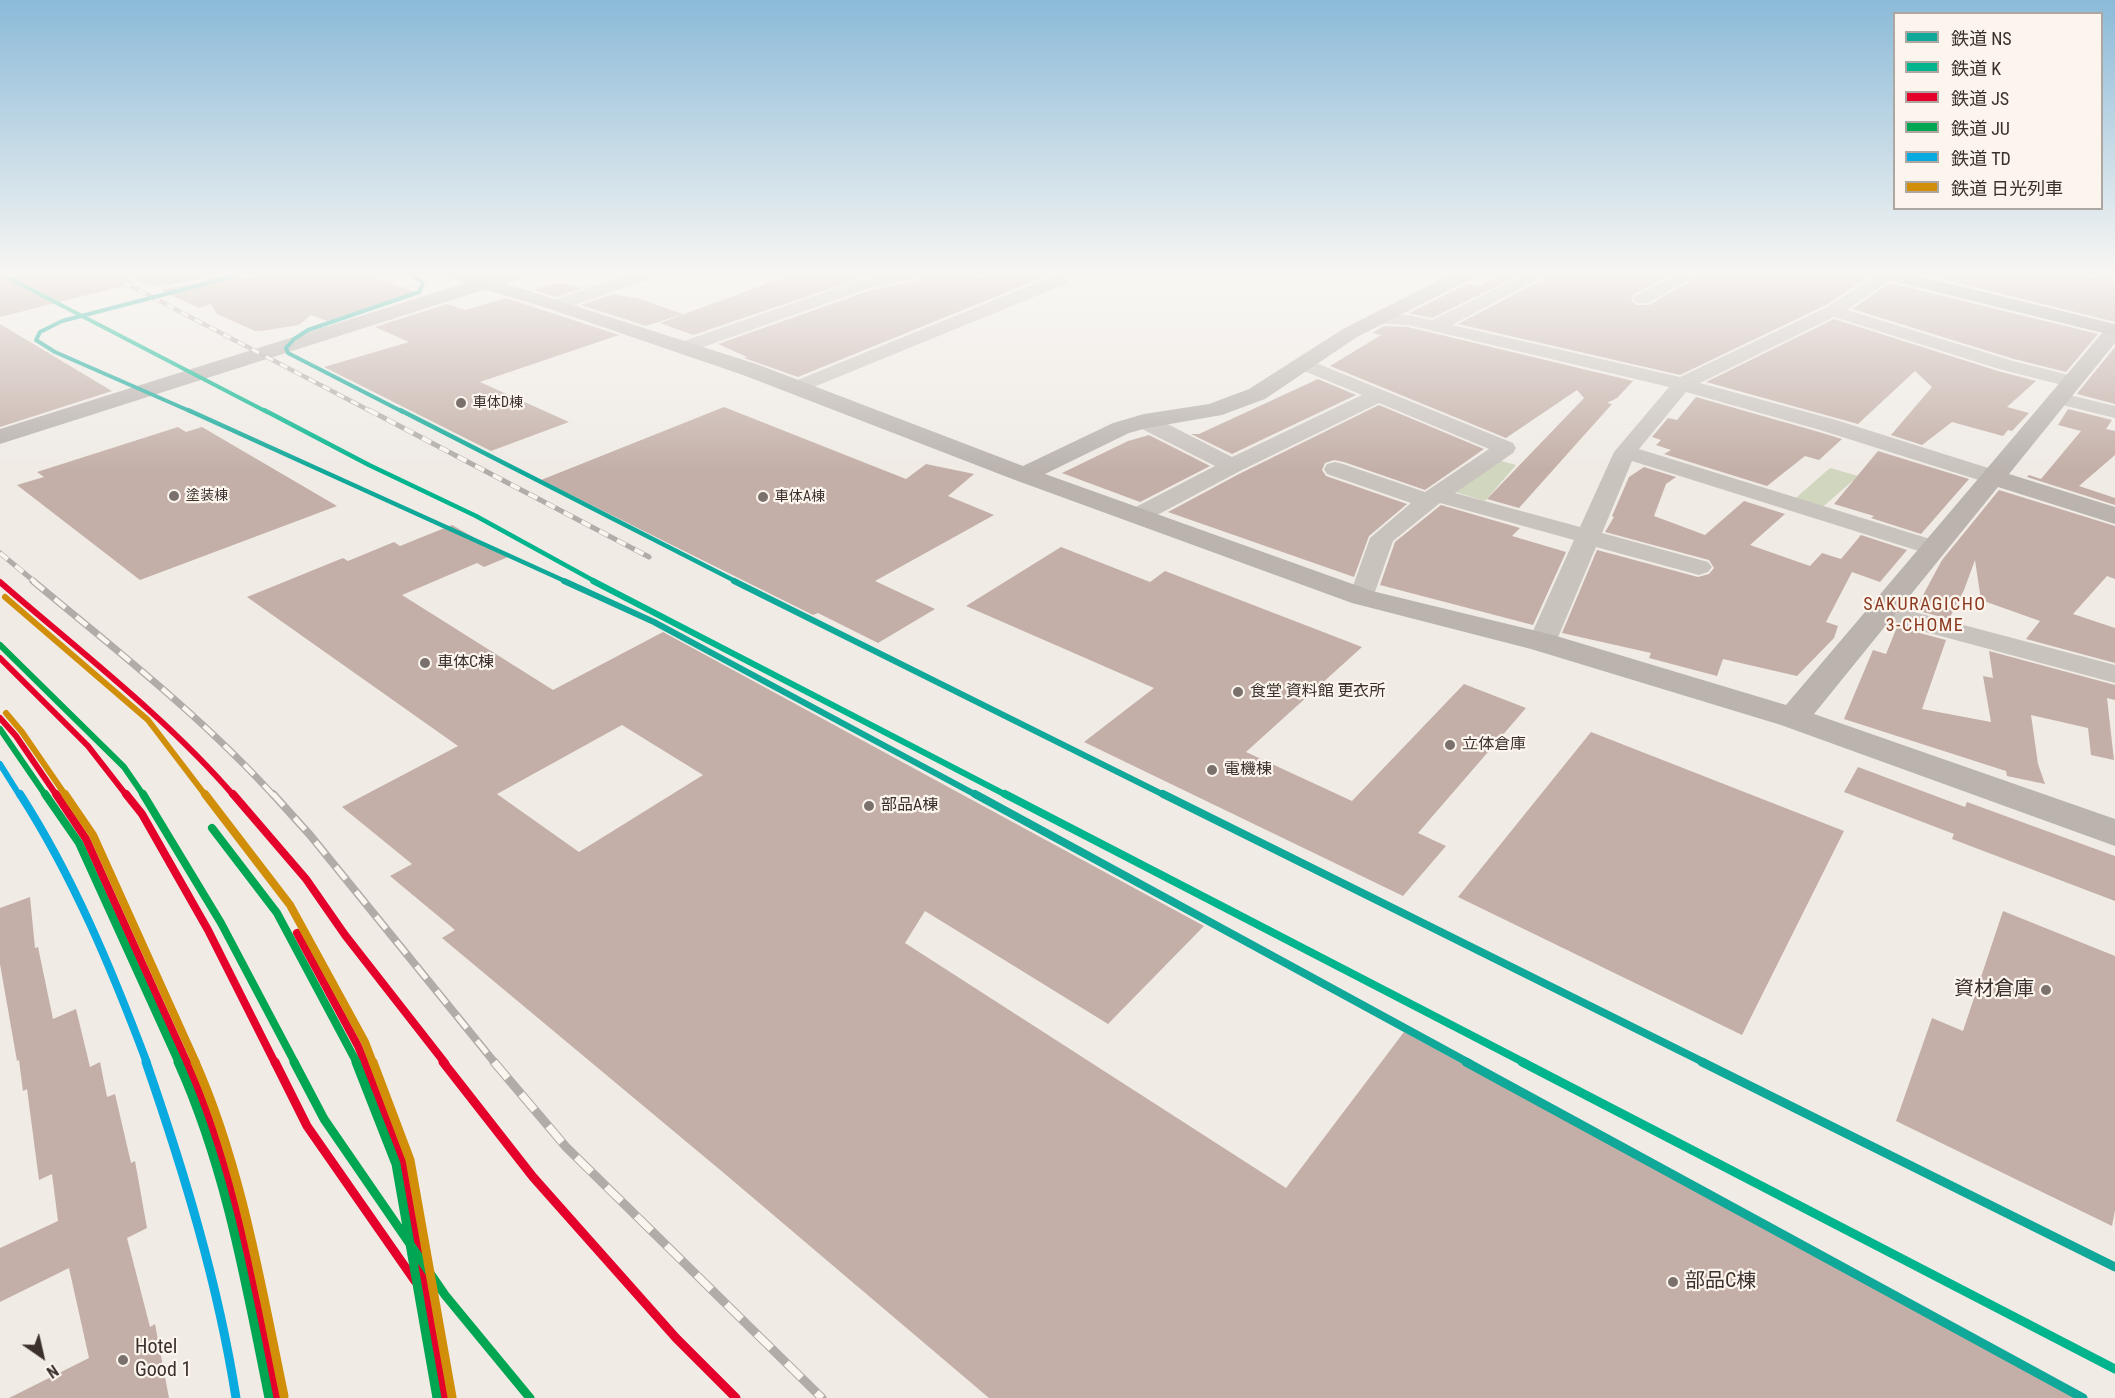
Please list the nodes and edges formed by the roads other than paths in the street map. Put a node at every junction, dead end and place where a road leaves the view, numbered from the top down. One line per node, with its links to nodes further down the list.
1 (310, 340): 18 (main road)
2 (664, 340): 10 (street)
3 (704, 340): 10 (street)
4 (912, 340): 13 (street)
5 (1341, 340): 11 (street)
6 (1496, 340): 12 (street)
7 (1773, 340): 12 (street)
8 (1927, 340): 14 (street)
9 (2106, 340): 14 (street)
10 (685, 347): 13 (street)
11 (1304, 364): 15 (street); 17 (street)
12 (1682, 384): 19 (street); 23 (street)
13 (797, 387): 22 (street)
14 (2064, 390): 16 (street); 23 (street)
15 (1379, 395): 20 (street); 24 (street)
16 (2115, 412)
17 (1144, 421): 20 (street); 22 (street)
18 (0, 437)
19 (1625, 452): 27 (street); 28 (street)
20 (1232, 466): 25 (street)
21 (1335, 469): 24 (street)
22 (1024, 475): 25 (street)
23 (1993, 477): 26 (street); 28 (street)
24 (1432, 498): 27 (street); 30 (street)
25 (1137, 516): 30 (street)
26 (2115, 516)
27 (1586, 537): 29 (street); 32 (street)
28 (1934, 548): 31 (street)
29 (1699, 567)
30 (1362, 597): 32 (street)
31 (1880, 611): 33 (street); 34 (street)
32 (1542, 642): 34 (street)
33 (2115, 674)
34 (1793, 718): 35 (street)
35 (2115, 833)

